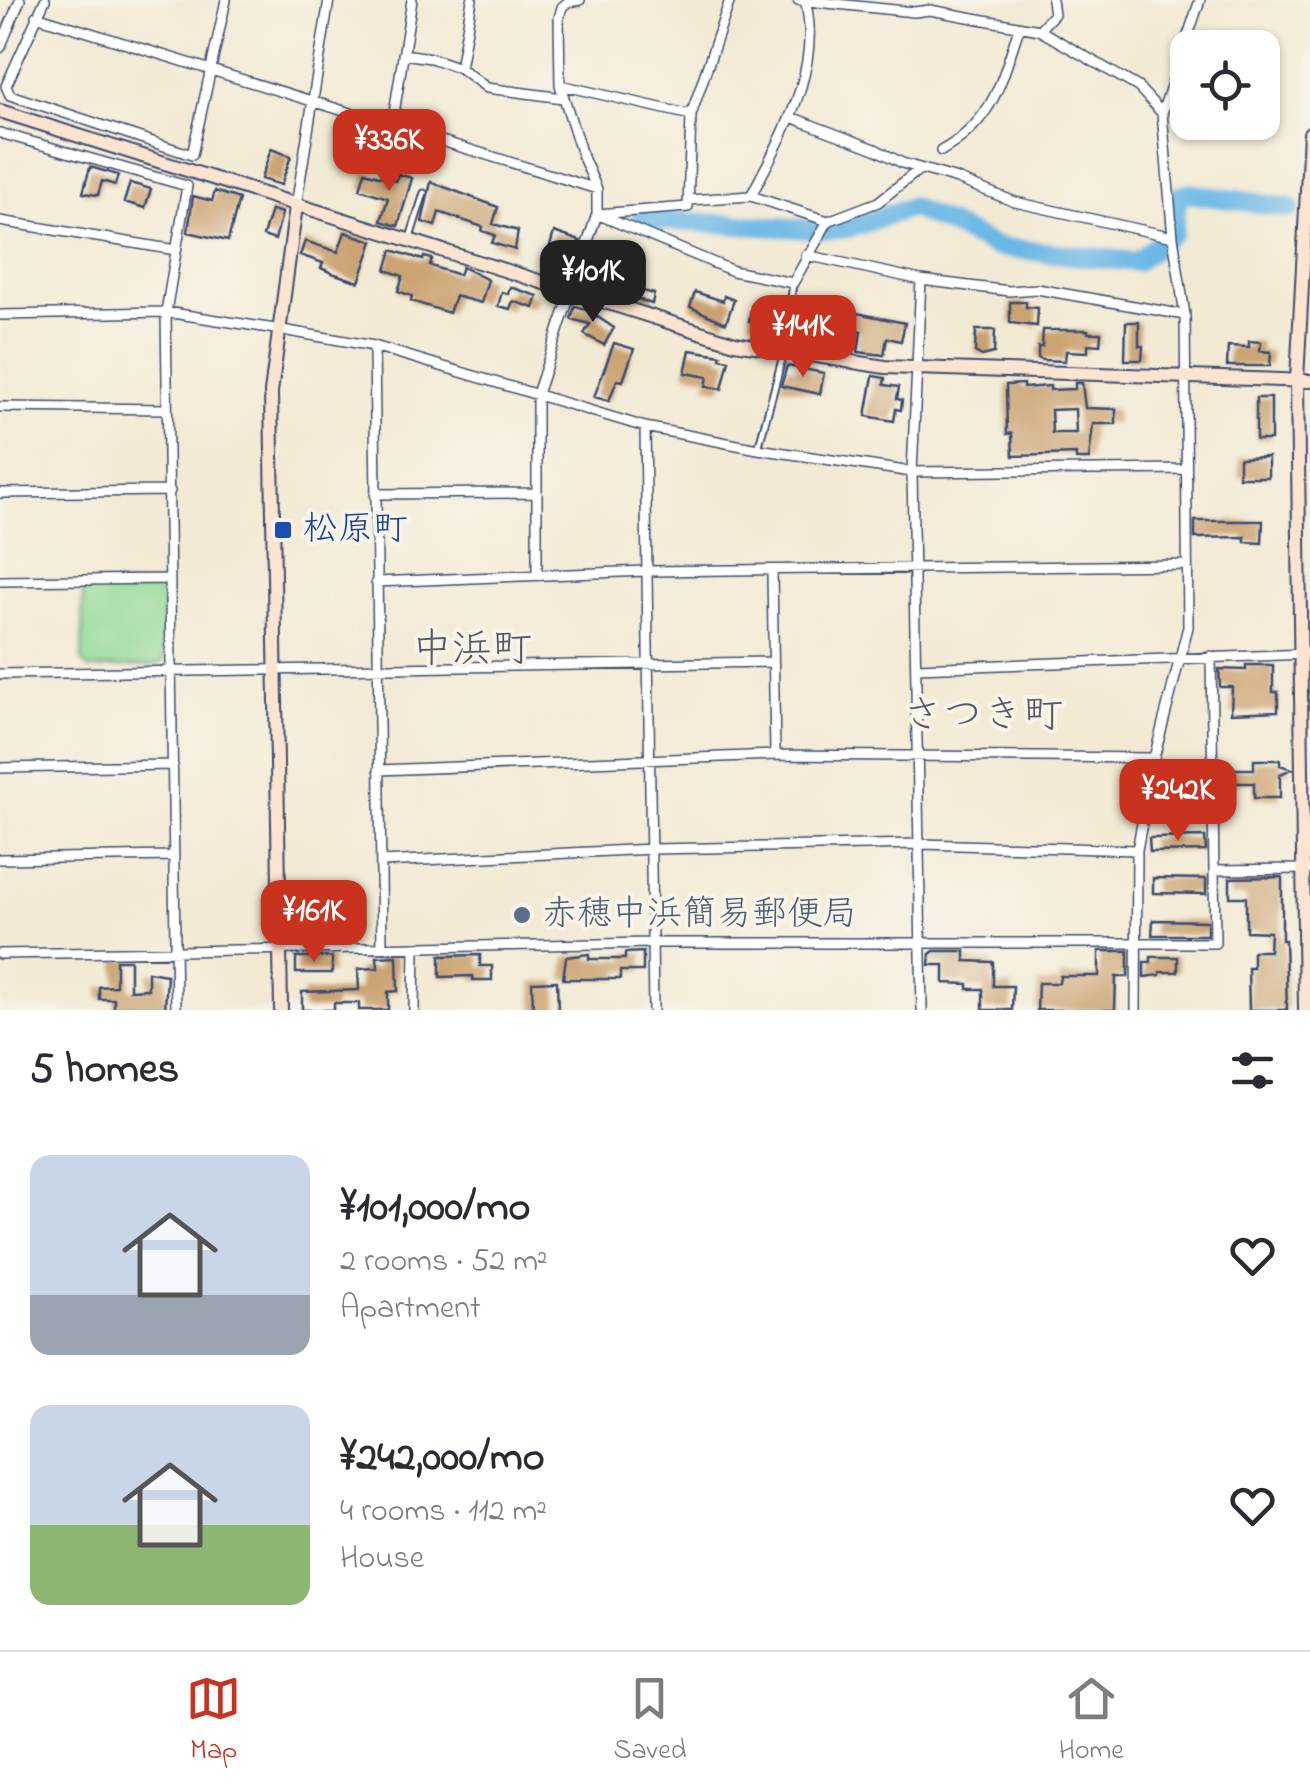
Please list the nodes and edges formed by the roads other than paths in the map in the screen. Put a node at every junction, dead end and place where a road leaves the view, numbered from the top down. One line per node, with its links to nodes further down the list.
1 (20, 0): 16 (street)
2 (45, 0): 13 (street)
3 (226, 0): 19 (street)
4 (329, 0): 22 (street)
5 (412, 0): 17 (street)
6 (472, 0): 18 (street)
7 (580, 0): 20 (street)
8 (730, 0): 25 (street)
9 (803, 0): 12 (street); 26 (street)
10 (1052, 0): 15 (street)
11 (1195, 2): 24 (street)
12 (931, 5): 14 (street)
13 (36, 16): 19 (street); 19 (street)
14 (1019, 28): 15 (street); 30 (street)
15 (1040, 30): 24 (street)
16 (0, 48)
17 (403, 54): 18 (street); 27 (street)
18 (460, 68): 21 (street)
19 (211, 70): 22 (street)
20 (560, 85): 21 (street); 25 (street)
21 (563, 98): 32 (street)
22 (313, 100): 27 (street); 36 (street)
23 (0, 111): 36 (street)
24 (1162, 113): 40 (street)
25 (692, 115): 35 (street)
26 (792, 117): 31 (street); 34 (street)
27 (392, 126): 32 (street)
28 (0, 133): 42 (street)
29 (1310, 133): 55 (street)
30 (941, 151)
31 (920, 170): 39 (street); 40 (street)
32 (597, 189): 37 (street)
33 (424, 193): 41 (lane)
34 (751, 196): 35 (street); 39 (street)
35 (688, 200): 37 (street)
36 (296, 206): 41 (street); 50 (street)
37 (598, 214): 45 (street); 46 (street)
38 (0, 221): 42 (street)
39 (828, 221): 43 (street)
40 (1173, 238): 49 (street)
41 (409, 242): 46 (street)
42 (176, 250): 47 (street)
43 (806, 256): 44 (street); 45 (street)
44 (921, 280): 49 (street); 53 (street)
45 (793, 284): 52 (lane)
46 (569, 292): 52 (street); 56 (street)
47 (166, 312): 48 (street); 50 (street); 58 (street)
48 (0, 315)
49 (1185, 316): 54 (street)
50 (277, 330): 51 (street); 83 (street)
51 (374, 346): 56 (street); 66 (street)
52 (784, 352): 53 (street); 60 (lane)
53 (917, 369): 54 (street); 62 (street)
54 (1186, 376): 55 (street); 61 (street)
55 (1304, 380): 75 (street)
56 (537, 394): 59 (street); 64 (street)
57 (0, 407): 58 (street)
58 (166, 409): 63 (street)
59 (644, 427): 60 (street); 69 (street)
60 (758, 449): 62 (street)
61 (1186, 469): 62 (street); 67 (street)
62 (912, 472): 68 (street)
63 (170, 491): 65 (street); 72 (street)
64 (536, 493): 66 (street); 71 (street)
65 (0, 494)
66 (375, 494): 74 (street)
67 (1188, 566): 68 (street); 76 (street)
68 (914, 569): 70 (street); 80 (street)
69 (646, 572): 70 (street); 71 (street); 79 (street)
70 (772, 572): 78 (street)
71 (537, 575): 74 (street)
72 (170, 580): 73 (street); 82 (street)
73 (0, 581)
74 (376, 582): 81 (street)
75 (1304, 654): 77 (street); 98 (street)
76 (1182, 656): 77 (street); 80 (street); 88 (street)
77 (1210, 656): 99 (street)
78 (773, 662): 79 (street); 86 (street)
79 (648, 665): 81 (street); 87 (street)
80 (916, 668): 85 (street)
81 (378, 670): 83 (street); 91 (street)
82 (172, 672): 83 (street); 84 (street); 89 (street)
83 (274, 672): 105 (street)
84 (0, 674)
85 (918, 754): 86 (street); 88 (street); 92 (street)
86 (775, 755): 87 (street)
87 (649, 758): 91 (street); 93 (street)
88 (1154, 758): 94 (street)
89 (173, 766): 90 (street); 95 (street)
90 (0, 768)
91 (378, 770): 97 (street)
92 (921, 844): 93 (street); 94 (street); 101 (street)
93 (652, 849): 97 (street); 100 (street)
94 (1137, 850): 102 (street)
95 (174, 856): 96 (street); 106 (street)
96 (0, 860)
97 (381, 862): 104 (street)
98 (1306, 869): 99 (street); 114 (street)
99 (1215, 870): 102 (street)
100 (652, 942): 101 (street); 103 (street); 111 (street)
101 (922, 942): 102 (street); 112 (street)
102 (1135, 944): 113 (street)
103 (415, 947): 104 (street); 110 (street)
104 (382, 948): 105 (street)
105 (279, 949): 106 (street); 109 (street)
106 (177, 951): 107 (street); 108 (street)
107 (0, 954)
108 (176, 1010)
109 (281, 1010)
110 (414, 1010)
111 (653, 1010)
112 (922, 1010)
113 (1136, 1010)
114 (1305, 1010)

